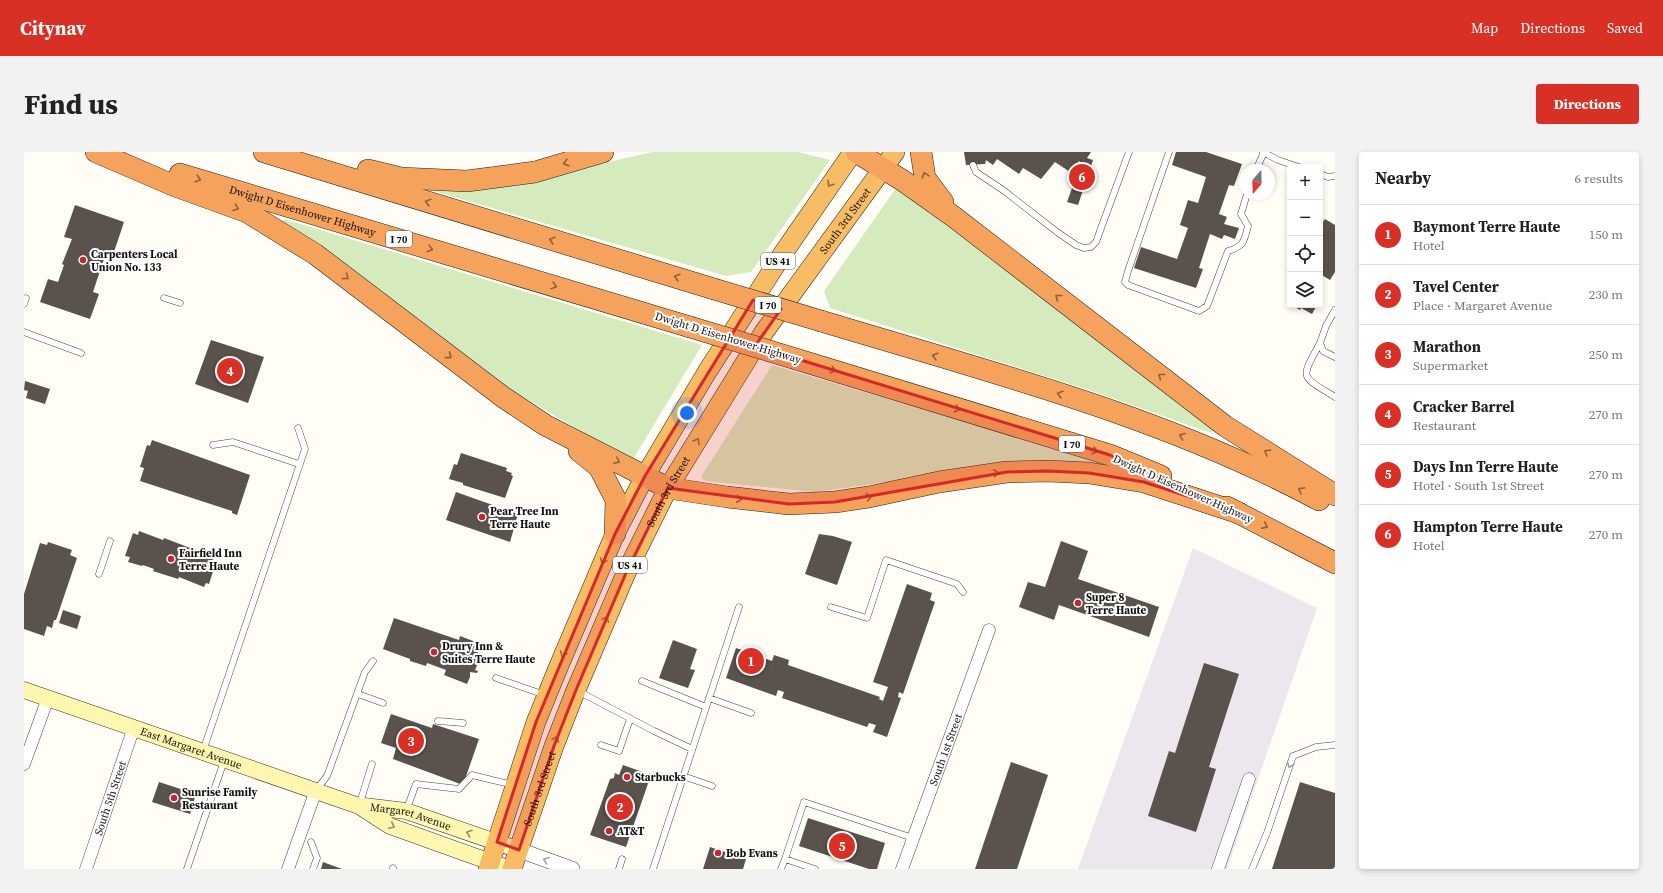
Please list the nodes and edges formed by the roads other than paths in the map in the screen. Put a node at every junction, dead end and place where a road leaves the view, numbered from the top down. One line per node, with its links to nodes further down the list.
1 (96, 152): 28 (highway, one-way to 28)
2 (107, 152): 36 (highway, Dwight D Eisenhower Highway / I 70, one-way to 36, bridge)
3 (264, 152): 35 (highway, I 70, one-way to 3, bridge)
4 (286, 152): 5 (highway, one-way to 4)
5 (604, 152)
6 (852, 152): 32 (highway, US 41, one-way to 32)
7 (856, 152): 12 (highway)
8 (921, 152): 19 (highway, one-way to 8)
9 (1129, 152): 15 (lane)
10 (1169, 152): 18 (lane)
11 (1263, 152): 13 (lane); 14 (lane)
12 (889, 160): 19 (highway); 33 (highway, South 3rd Street / US 41, one-way to 12)
13 (1258, 164)
14 (1290, 164)
15 (973, 165)
16 (1323, 175): 17 (lane)
17 (1335, 176)
18 (1244, 200)
19 (954, 217): 34 (highway, one-way to 19)
20 (164, 298): 21 (lane)
21 (180, 303)
22 (1335, 310): 24 (lane)
23 (24, 332): 25 (lane)
24 (1320, 343): 26 (lane); 27 (lane)
25 (81, 353)
26 (1335, 357)
27 (1335, 397)
28 (545, 425): 32 (highway, one-way to 32); 37 (highway)
29 (298, 428): 31 (lane)
30 (213, 445): 31 (lane)
31 (299, 464): 64 (lane)
32 (645, 476): 33 (highway); 37 (highway, US 41)
33 (668, 488): 36 (highway, one-way to 36); 49 (highway, South 3rd Street / US 41, one-way to 33)
34 (1335, 495)
35 (1335, 508)
36 (1239, 513): 39 (highway, Dwight D Eisenhower Highway / I 70, one-way to 39)
37 (616, 534): 51 (highway, US 41, one-way to 51)
38 (110, 541): 40 (lane)
39 (1335, 562)
40 (99, 574)
41 (963, 592): 43 (lane)
42 (739, 606): 53 (lane)
43 (831, 607)
44 (989, 630): 75 (street, South 1st Street)
45 (373, 660): 50 (lane)
46 (496, 678): 51 (lane)
47 (642, 681): 55 (lane)
48 (24, 690): 52 (main road, East Margaret Avenue)
49 (576, 690): 57 (lane); 78 (highway, South 3rd Street / US 41, one-way to 49)
50 (358, 694): 54 (lane); 72 (lane)
51 (547, 695): 70 (highway, US 41)
52 (48, 698): 60 (main road, East Margaret Avenue); 66 (street)
53 (709, 698): 55 (lane); 56 (lane)
54 (383, 703)
55 (706, 707): 63 (lane)
56 (751, 713)
57 (630, 718): 61 (lane); 63 (lane)
58 (438, 721): 59 (lane)
59 (463, 723)
60 (134, 727): 64 (main road, East Margaret Avenue); 82 (street, South 5th Street)
61 (601, 745)
62 (1335, 745): 94 (lane, one-way to 94)
63 (692, 749): 68 (lane)
64 (203, 751): 65 (main road, East Margaret Avenue)
65 (224, 758): 72 (main road, East Margaret Avenue); 83 (lane)
66 (24, 764)
67 (372, 764): 73 (lane)
68 (683, 776): 71 (lane); 89 (lane)
69 (1249, 779): 93 (street)
70 (515, 785): 74 (lane); 77 (highway, US 41)
71 (712, 786)
72 (316, 790): 73 (main road, East Margaret Avenue); 84 (street)
73 (359, 806): 74 (main road, Margaret Avenue); 81 (main road, Margaret Avenue, one-way to 81)
74 (406, 811): 77 (main road, Margaret Avenue, one-way to 74)
75 (913, 838): 80 (lane); 92 (street, South 1st Street)
76 (311, 842): 85 (lane)
77 (497, 842): 78 (main road, Margaret Avenue); 81 (highway, US 41)
78 (519, 850): 86 (highway, South 3rd Street / US 41); 87 (street, Margaret Avenue, one-way to 78)
79 (622, 858): 88 (lane)
80 (785, 859): 90 (lane); 91 (lane)
81 (489, 866): 86 (main road, Margaret Avenue)
82 (86, 869)
83 (187, 869)
84 (288, 869)
85 (313, 869)
86 (511, 869)
87 (572, 869)
88 (619, 869)
89 (653, 869)
90 (781, 869)
91 (815, 869)
92 (902, 869)
93 (1218, 869)
94 (1252, 869)

